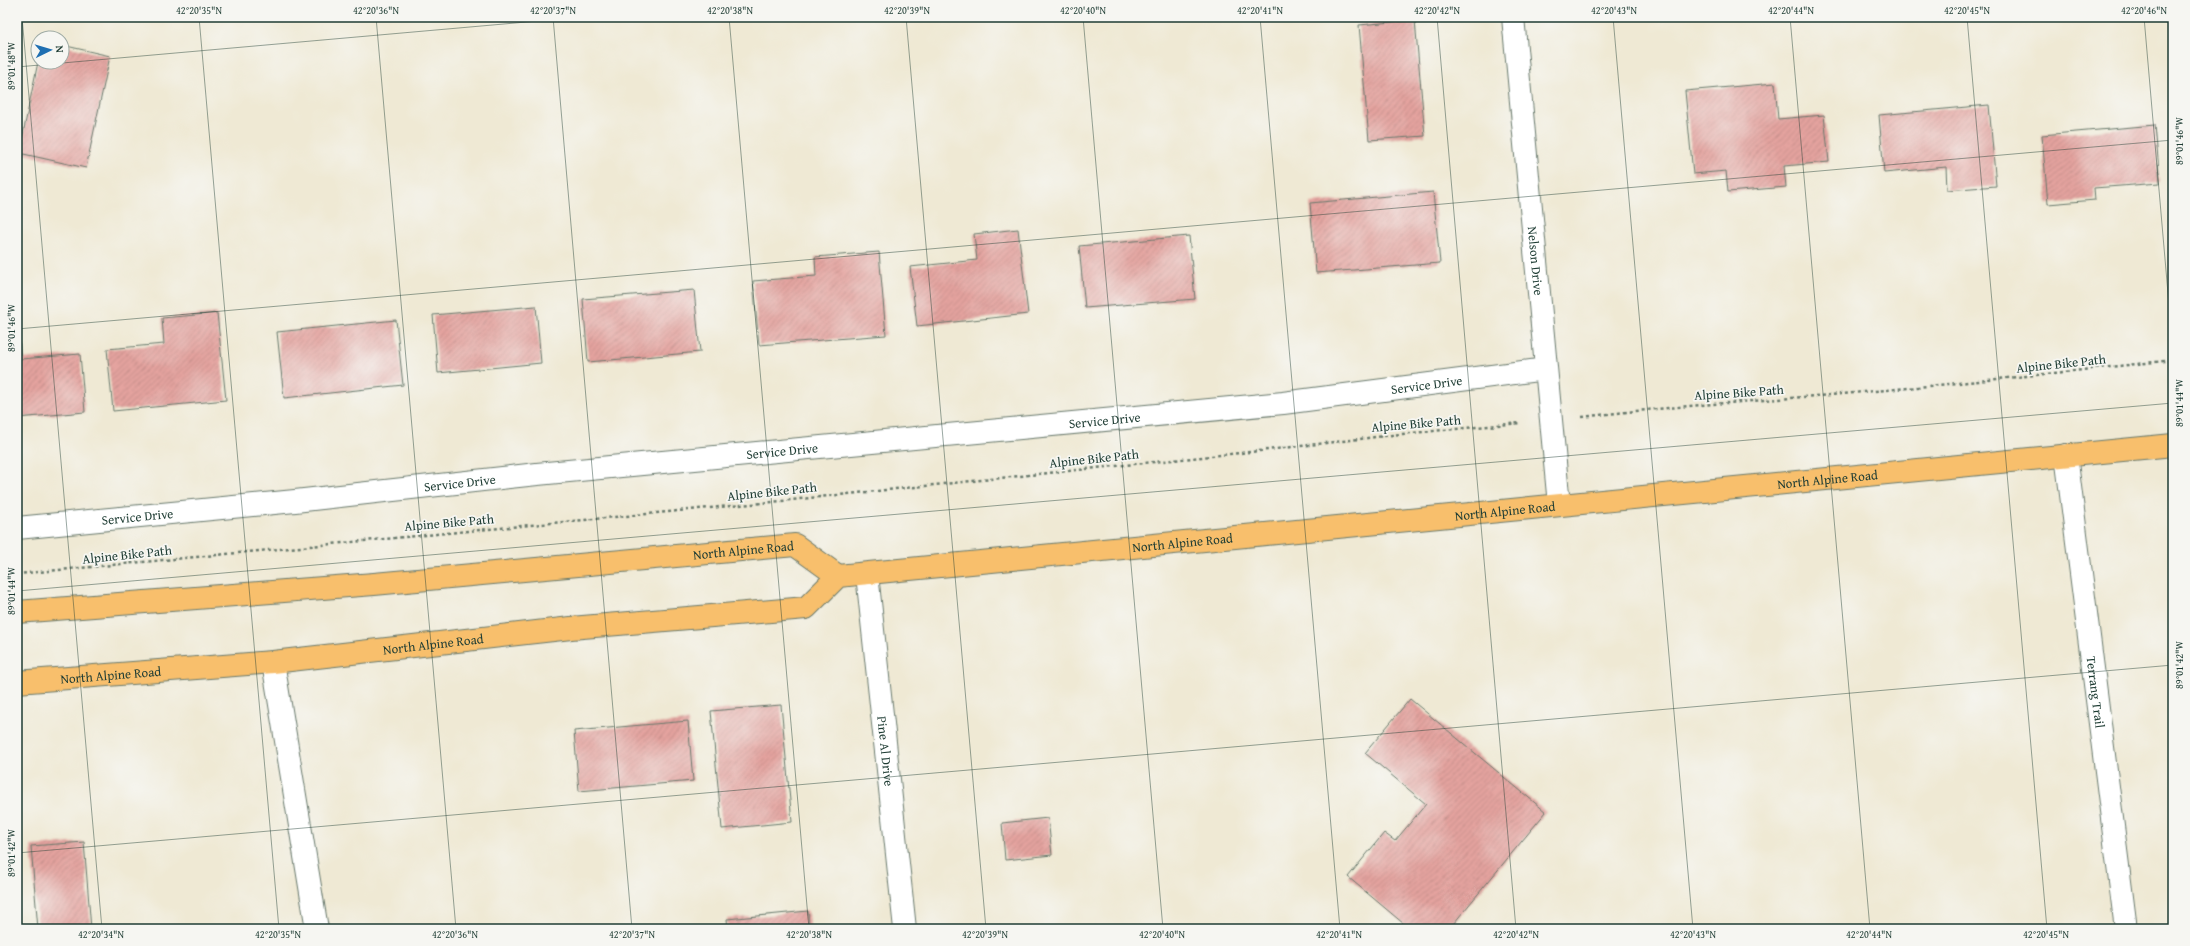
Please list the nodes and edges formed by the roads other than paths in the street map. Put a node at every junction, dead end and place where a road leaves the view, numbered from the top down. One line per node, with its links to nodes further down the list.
1 (1513, 17): 2 (street, Nelson Drive)
2 (1546, 369): 5 (street, Nelson Drive); 6 (street, Service Drive)
3 (2173, 445): 4 (main road, North Alpine Road)
4 (2066, 455): 5 (main road, North Alpine Road); 14 (street, Terrang Trail)
5 (1560, 505): 7 (main road, North Alpine Road)
6 (17, 528)
7 (867, 574): 8 (main road, North Alpine Road); 13 (street, Pine Al Drive)
8 (838, 576): 9 (main road, North Alpine Road); 10 (main road, North Alpine Road)
9 (17, 612)
10 (273, 662): 11 (main road, North Alpine Road); 12 (street)
11 (17, 682)
12 (317, 929)
13 (905, 929)
14 (2126, 929)

